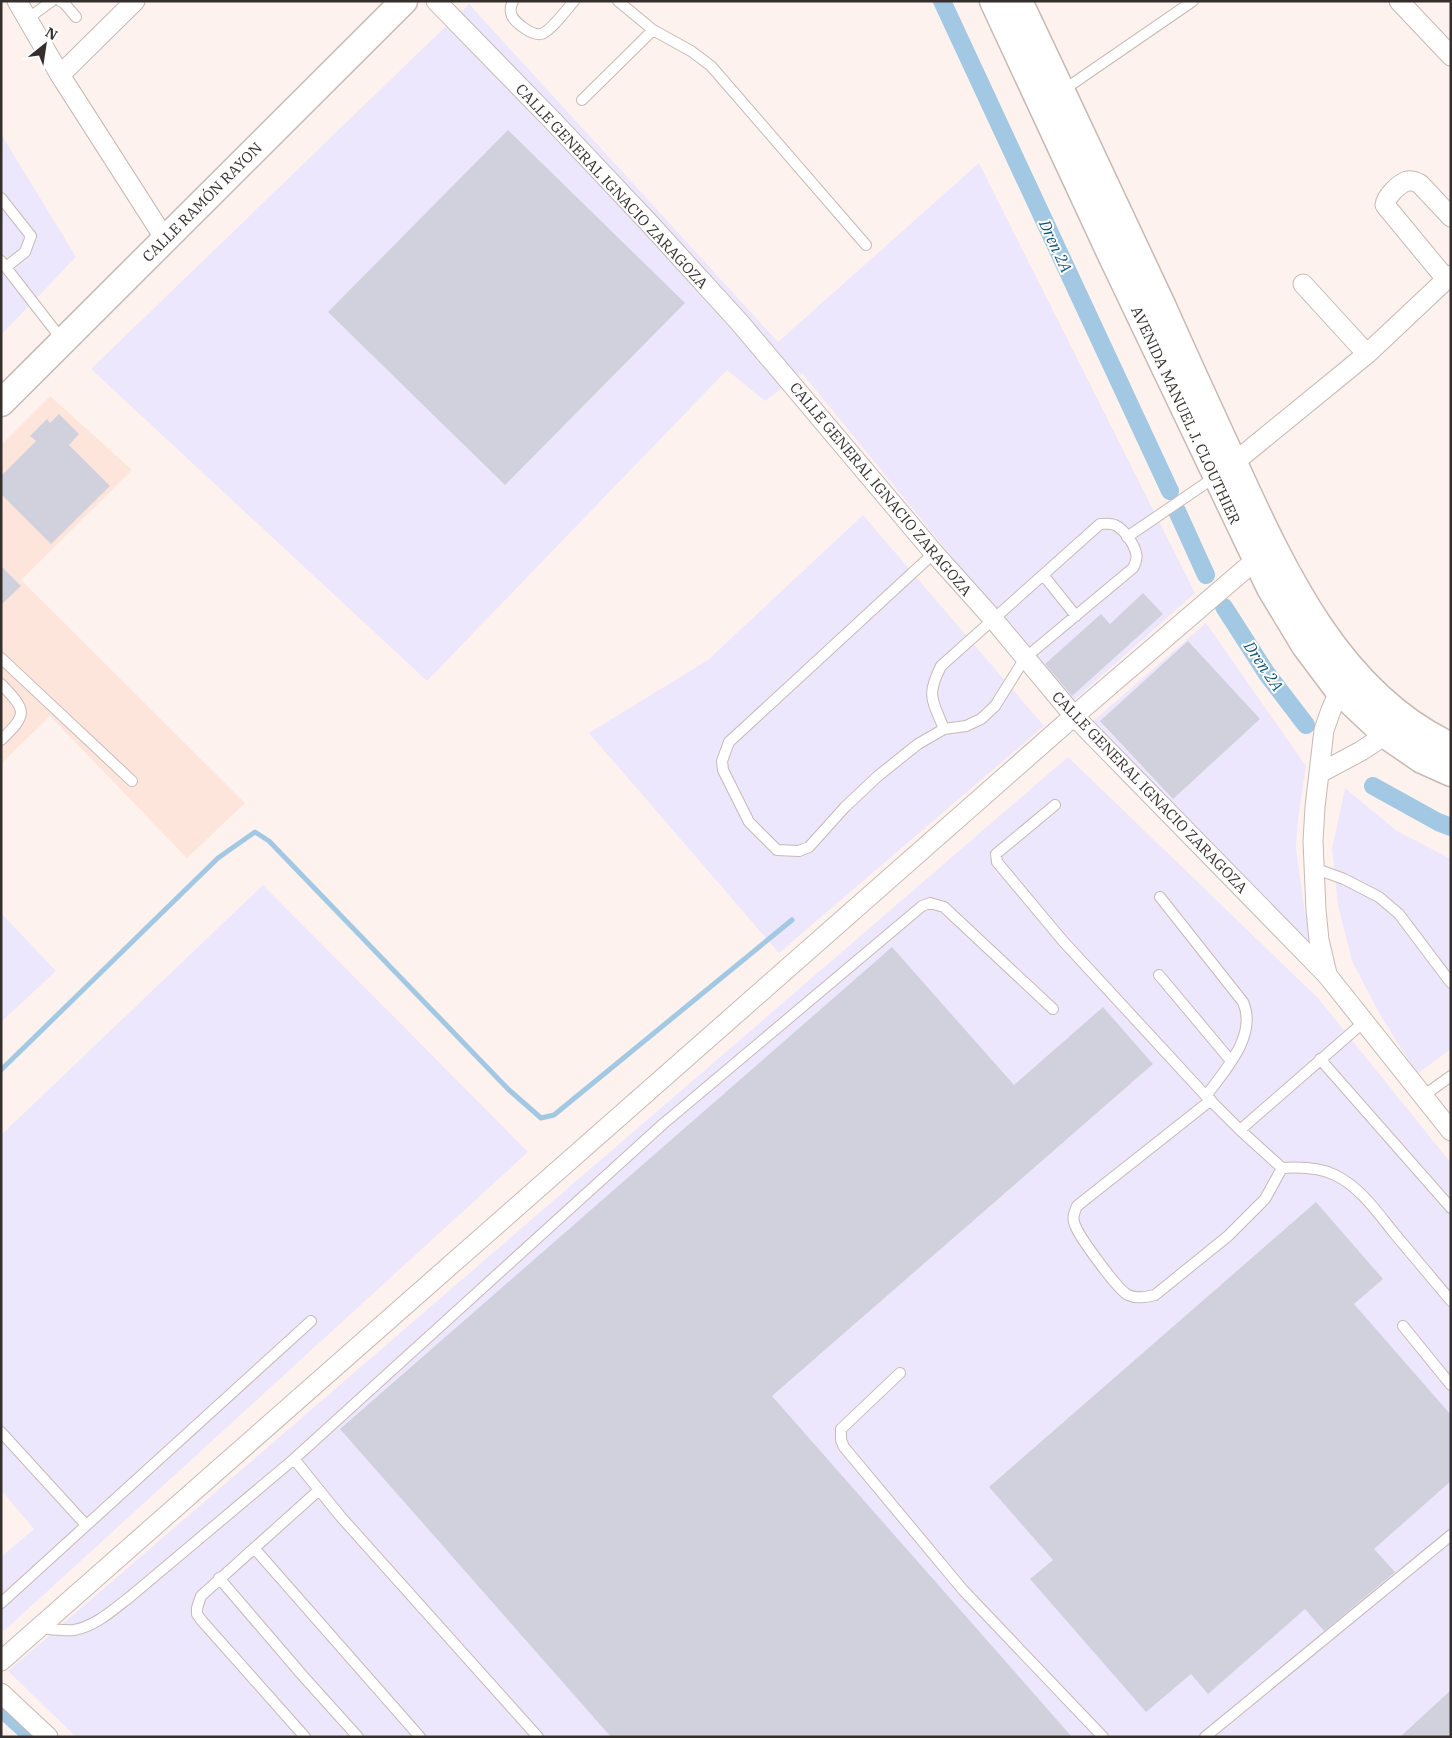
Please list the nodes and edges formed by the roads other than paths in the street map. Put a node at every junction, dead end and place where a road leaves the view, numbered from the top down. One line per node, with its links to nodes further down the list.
1 (17, 1): 15 (street)
2 (52, 1): 15 (lane)
3 (60, 1): 14 (lane)
4 (135, 1): 18 (street)
5 (404, 1): 23 (main road, CALLE RAMÓN RAYON)
6 (436, 1): 33 (street, CALLE GENERAL IGNACIO ZARAGOZA)
7 (513, 1): 8 (lane)
8 (574, 1)
9 (618, 1): 16 (lane)
10 (993, 1): 19 (main road, AVENIDA MANUEL J. CLOUTHIER)
11 (1019, 1): 19 (main road, AVENIDA MANUEL J. CLOUTHIER)
12 (1193, 1): 19 (lane)
13 (1399, 1): 17 (street)
14 (76, 18)
15 (27, 19): 18 (street)
16 (653, 30): 20 (lane); 24 (lane)
17 (1451, 56)
18 (60, 75): 23 (street)
19 (1051, 97): 31 (main road, AVENIDA MANUEL J. CLOUTHIER)
20 (582, 100)
21 (1, 198): 25 (lane)
22 (1451, 217): 26 (street)
23 (165, 239): 28 (main road, CALLE RAMÓN RAYON)
24 (866, 245)
25 (4, 264): 28 (lane)
26 (1448, 277): 29 (street)
27 (1303, 284): 29 (street)
28 (63, 341): 30 (main road, CALLE RAMÓN RAYON)
29 (1367, 354): 31 (street)
30 (1, 403)
31 (1225, 470): 32 (lane); 34 (main road, AVENIDA MANUEL J. CLOUTHIER)
32 (1127, 537): 35 (lane); 36 (lane)
33 (934, 553): 37 (street, CALLE GENERAL IGNACIO ZARAGOZA); 44 (lane)
34 (1264, 553): 40 (main road, AVENIDA MANUEL J. CLOUTHIER); 42 (street)
35 (1044, 576): 36 (lane); 37 (lane)
36 (1076, 616): 39 (lane)
37 (994, 620): 39 (street, CALLE GENERAL IGNACIO ZARAGOZA); 44 (lane)
38 (1, 658): 49 (lane)
39 (1025, 658): 42 (street, CALLE GENERAL IGNACIO ZARAGOZA); 44 (lane)
40 (1345, 679): 43 (main road, AVENIDA MANUEL J. CLOUTHIER); 48 (street)
41 (1, 684): 45 (lane)
42 (1074, 716): 54 (street, CALLE GENERAL IGNACIO ZARAGOZA); 80 (street)
43 (1396, 728): 46 (main road, AVENIDA MANUEL J. CLOUTHIER); 47 (main road, AVENIDA MANUEL J. CLOUTHIER); 48 (street)
44 (944, 729)
45 (1, 740)
46 (1451, 746)
47 (1451, 773)
48 (1320, 774): 51 (street)
49 (132, 781)
50 (1055, 805): 62 (lane)
51 (1314, 868): 54 (street); 55 (lane)
52 (1160, 897): 59 (lane)
53 (1159, 975): 59 (lane)
54 (1327, 975): 57 (street, CALLE GENERAL IGNACIO ZARAGOZA)
55 (1451, 982)
56 (1053, 1009): 73 (lane)
57 (1364, 1021): 58 (lane); 61 (street, CALLE GENERAL IGNACIO ZARAGOZA)
58 (1320, 1059): 63 (lane); 66 (lane)
59 (1231, 1061): 62 (lane)
60 (1451, 1076): 61 (lane)
61 (1423, 1096): 64 (street, CALLE GENERAL IGNACIO ZARAGOZA)
62 (1208, 1098): 63 (lane); 65 (lane)
63 (1240, 1130): 65 (lane)
64 (1451, 1131)
65 (1282, 1168): 67 (lane)
66 (1451, 1208)
67 (1451, 1300)
68 (311, 1321): 75 (lane)
69 (1403, 1326): 71 (lane)
70 (900, 1373): 88 (lane)
71 (1451, 1385)
72 (1, 1432): 75 (lane)
73 (294, 1459): 74 (lane); 80 (lane)
74 (319, 1490): 77 (lane); 87 (lane)
75 (86, 1525): 79 (lane)
76 (1451, 1534): 89 (lane)
77 (254, 1548): 78 (lane); 86 (lane)
78 (219, 1578): 84 (lane); 85 (lane)
79 (1, 1603)
80 (39, 1628): 81 (street)
81 (4, 1655)
82 (1, 1694): 83 (street)
83 (48, 1737)
84 (305, 1737)
85 (358, 1737)
86 (420, 1737)
87 (538, 1737)
88 (1103, 1737)
89 (1205, 1737)

